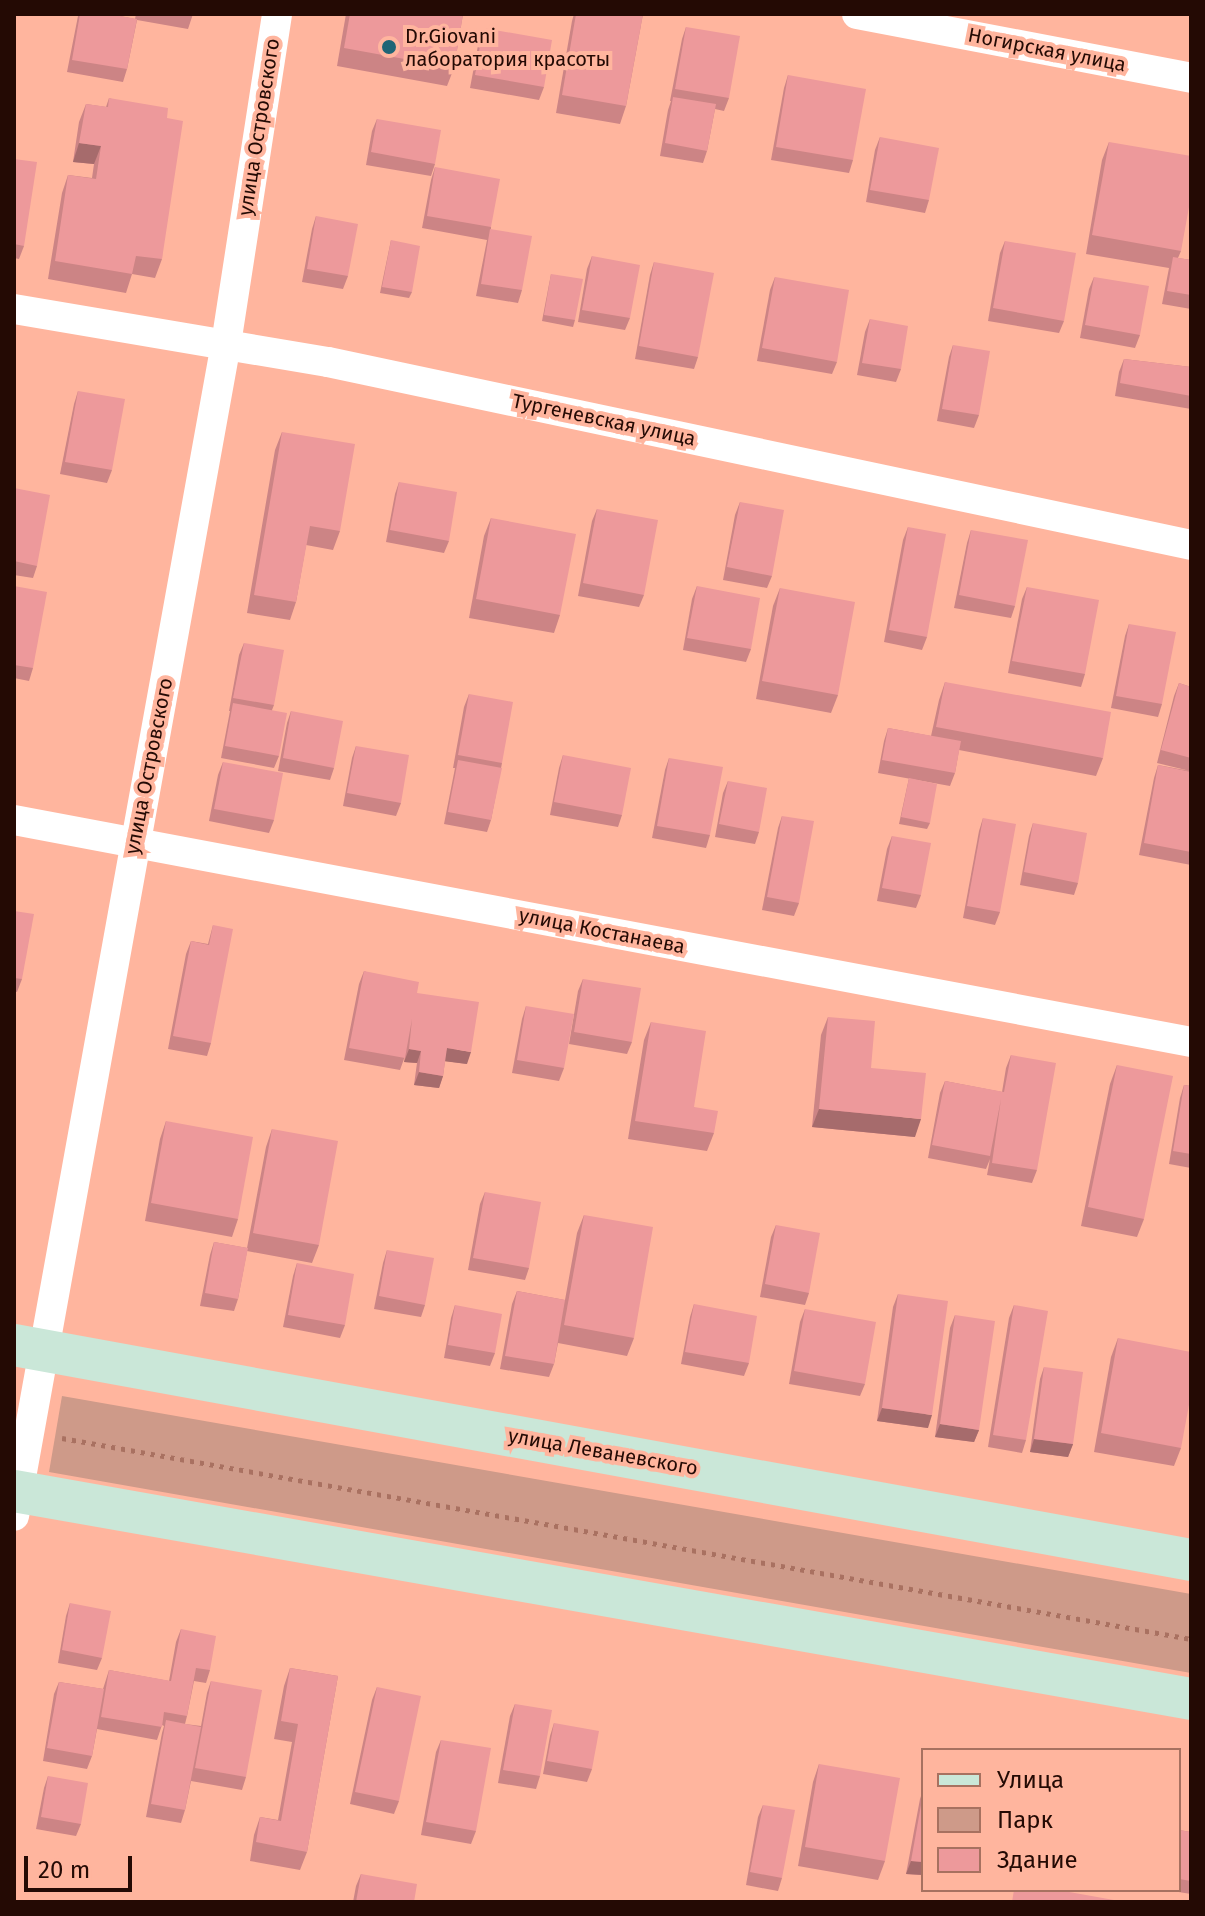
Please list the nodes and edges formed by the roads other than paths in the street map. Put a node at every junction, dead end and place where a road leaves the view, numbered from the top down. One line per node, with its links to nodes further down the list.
1 (277, 14): 5 (street, улица Островского)
2 (857, 14): 3 (street, Ногирская улица)
3 (1191, 78)
4 (14, 309): 5 (street, Тургеневская улица)
5 (226, 344): 6 (street, Тургеневская улица); 8 (street, улица Островского)
6 (1191, 545)
7 (14, 820): 8 (street, улица Костанаева)
8 (135, 842): 9 (street, улица Костанаева); 10 (street, улица Островского)
9 (1191, 1042)
10 (28, 1348): 11 (street, улица Островского); 12 (street, улица Леваневского)
11 (15, 1500): 13 (street)
12 (1191, 1560)
13 (1191, 1699)

